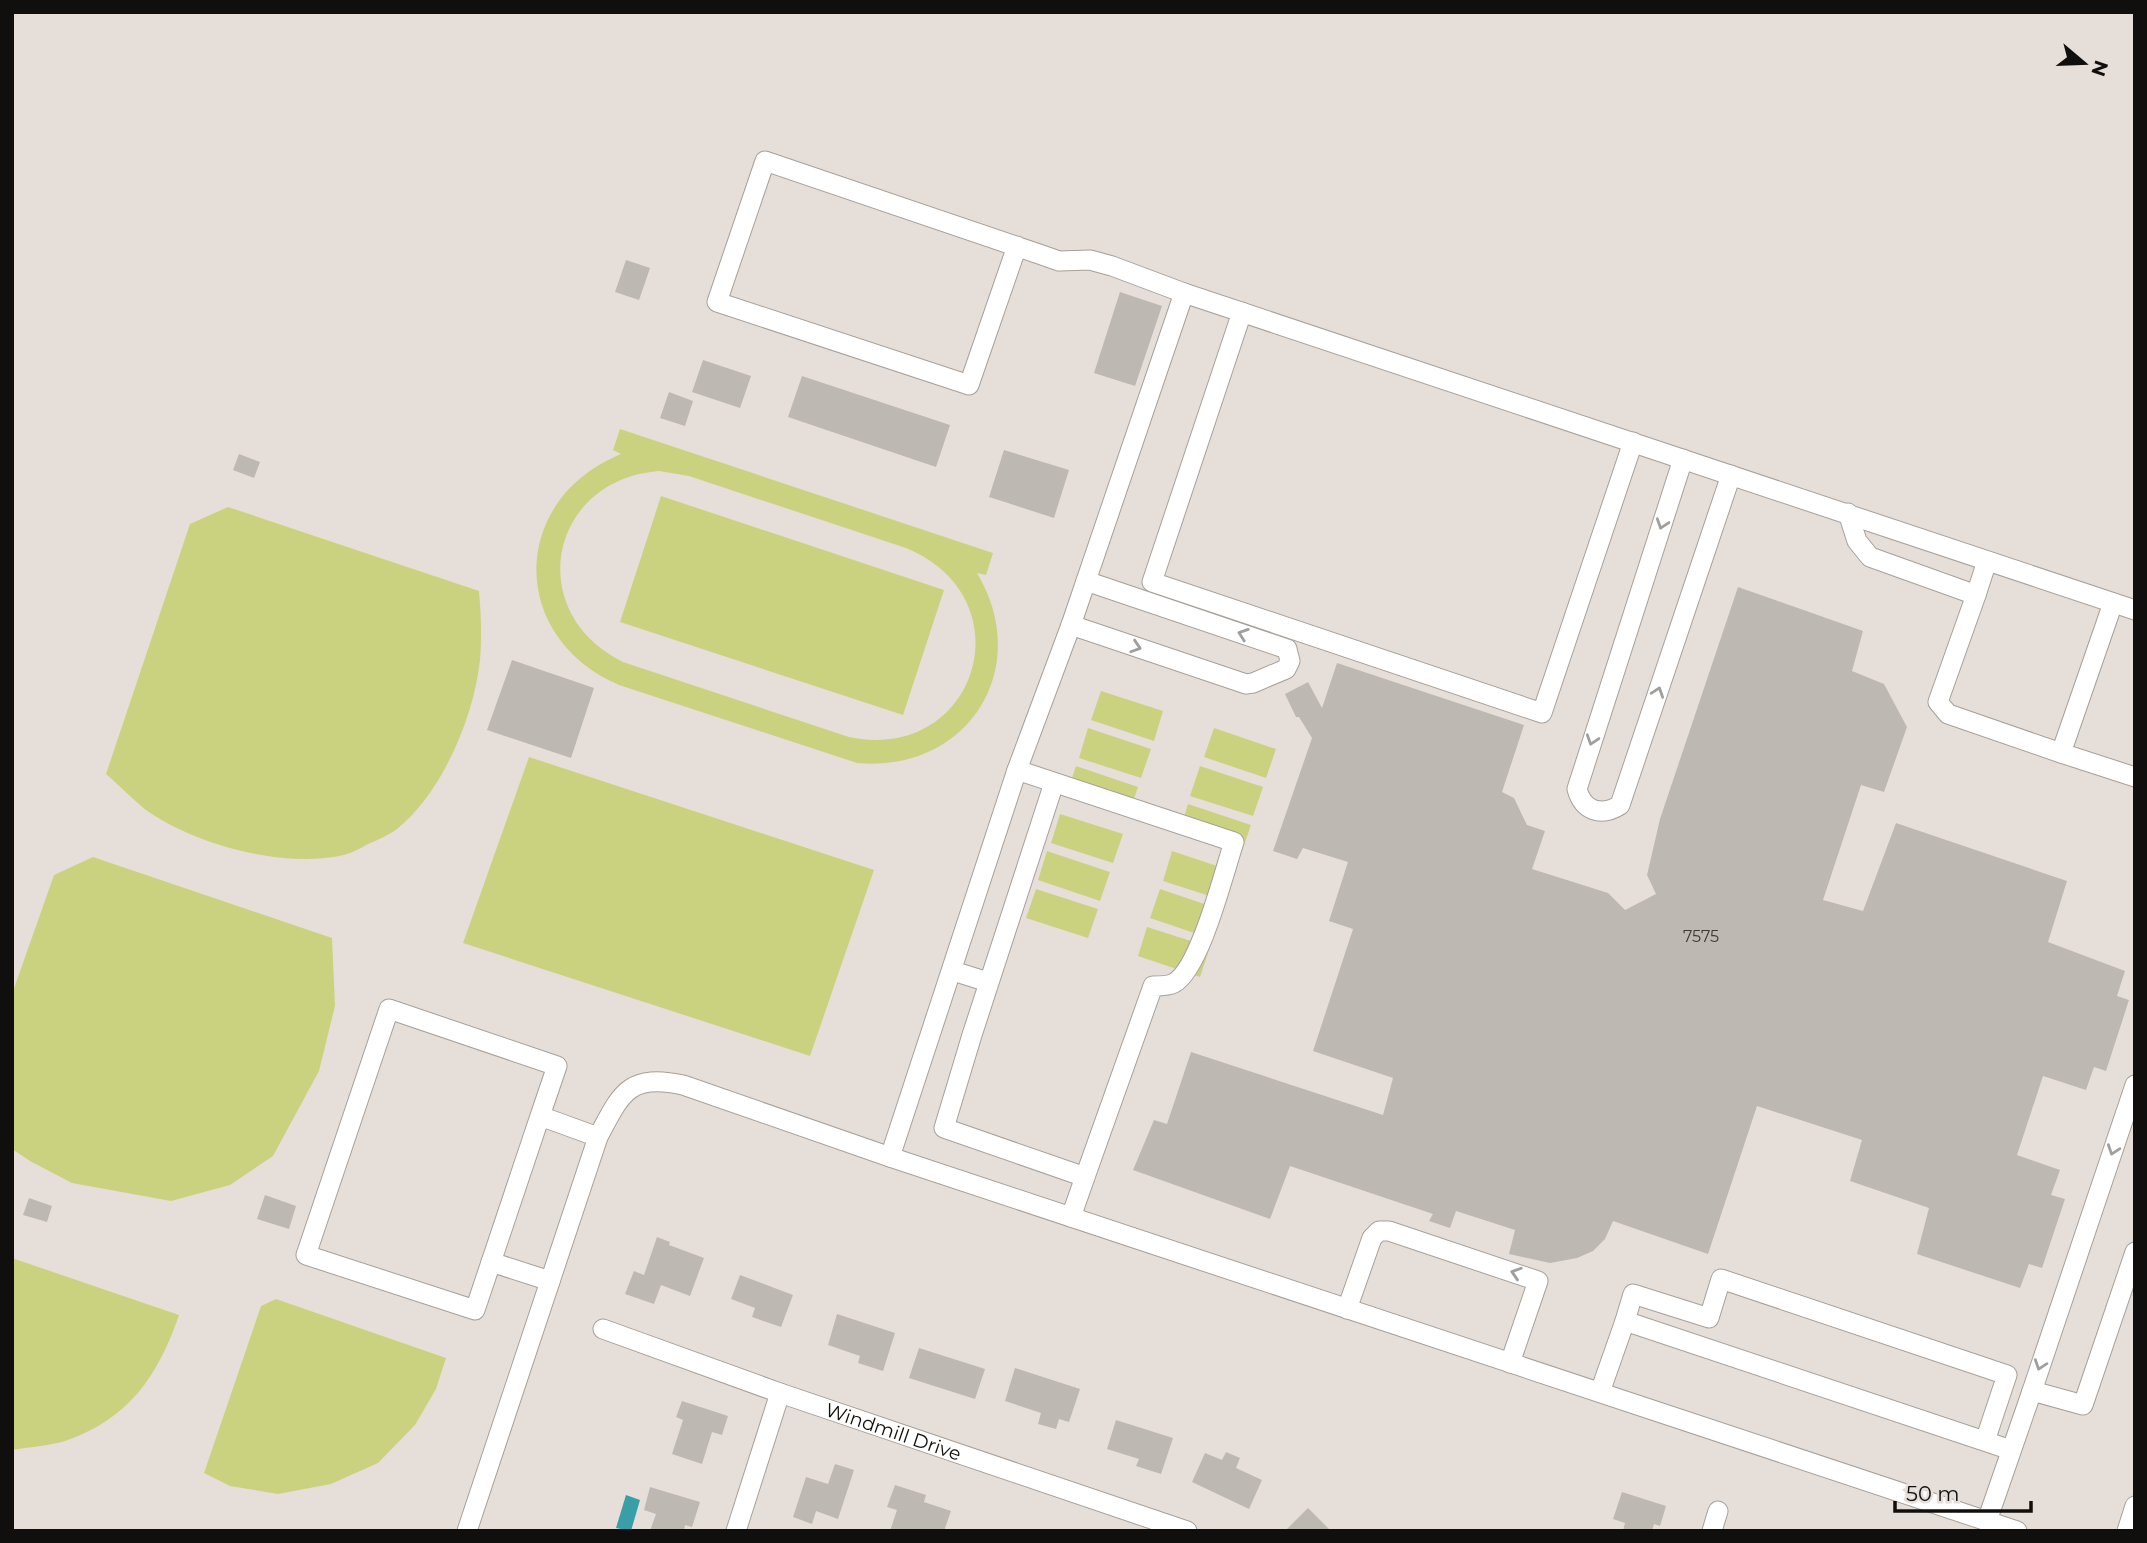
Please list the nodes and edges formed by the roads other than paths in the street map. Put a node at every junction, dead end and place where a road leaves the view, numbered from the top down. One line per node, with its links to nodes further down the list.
1 (1017, 246): 1 (street); 2 (street)
2 (1184, 293): 3 (street); 9 (street)
3 (1242, 312): 4 (street); 4 (street)
4 (1633, 442): 5 (street)
5 (1683, 459): 6 (street); 6 (street, one-way to 6)
6 (1731, 475): 7 (street)
7 (1848, 513): 8 (street); 10 (street)
8 (1987, 561): 10 (street); 11 (street)
9 (1086, 581): 13 (street); 13 (street, one-way to 9)
10 (1976, 595): 14 (street)
11 (2113, 603): 12 (street); 14 (street)
12 (2135, 610)
13 (1071, 625): 15 (street)
14 (2062, 753): 16 (street)
15 (1017, 770): 17 (street); 18 (street)
16 (2135, 777)
17 (1054, 783): 19 (street); 24 (street)
18 (953, 971): 19 (street); 23 (street)
19 (988, 982): 24 (street)
20 (2135, 1085): 33 (street, one-way to 33)
21 (540, 1116): 22 (street); 27 (street); 27 (street)
22 (598, 1137): 23 (street); 28 (street)
23 (891, 1157): 25 (street)
24 (1085, 1177): 25 (street)
25 (1072, 1217): 29 (street)
26 (2133, 1260): 33 (street)
27 (491, 1262): 28 (street)
28 (550, 1282): 41 (street)
29 (1348, 1309): 32 (street); 32 (street, one-way to 29)
30 (1625, 1321): 34 (street); 36 (street); 36 (street)
31 (603, 1329): 35 (street, Windmill Drive)
32 (1510, 1363): 34 (street)
33 (2032, 1391): 37 (street)
34 (1600, 1392): 40 (street)
35 (780, 1393): 42 (street); 43 (street, Windmill Drive)
36 (1985, 1441): 37 (street)
37 (2011, 1450): 40 (street)
38 (2135, 1506): 46 (street)
39 (1718, 1511): 44 (street)
40 (1987, 1521): 45 (street)
41 (467, 1531)
42 (736, 1531)
43 (1187, 1531)
44 (1712, 1531)
45 (2017, 1531)
46 (2127, 1531)

